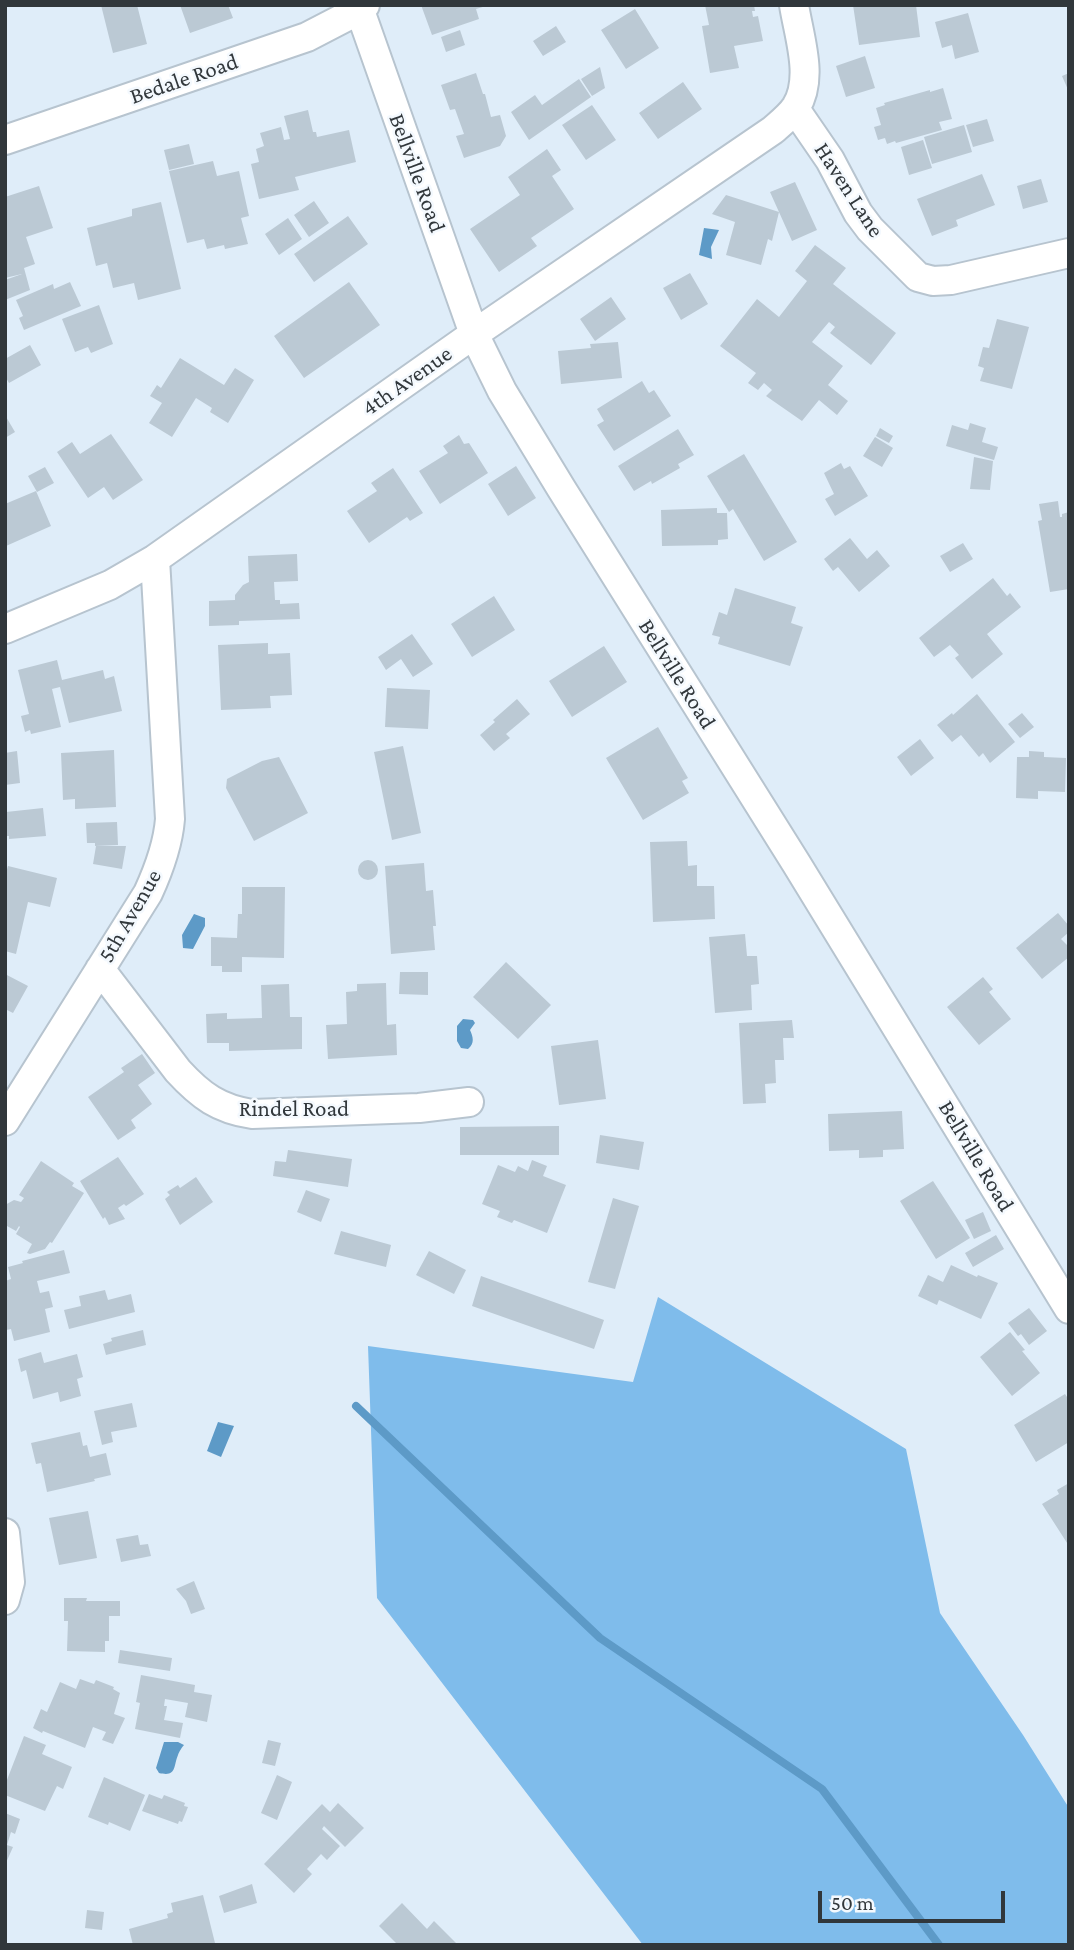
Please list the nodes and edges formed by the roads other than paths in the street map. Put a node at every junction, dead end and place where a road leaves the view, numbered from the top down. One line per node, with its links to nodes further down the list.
1 (794, 5): 3 (street)
2 (361, 7): 4 (street, Bedale Road); 6 (street, Bellville Road)
3 (795, 109): 5 (street, Haven Lane); 6 (street, 4th Avenue)
4 (5, 140)
5 (1069, 253)
6 (474, 334): 7 (street, 4th Avenue); 12 (street, Bellville Road)
7 (155, 559): 8 (street, 4th Avenue); 9 (street, 5th Avenue)
8 (5, 629)
9 (100, 968): 10 (street, Rindel Road); 11 (street, 5th Avenue)
10 (468, 1102)
11 (5, 1121)
12 (1069, 1308)
13 (5, 1533): 14 (street)
14 (5, 1600)

